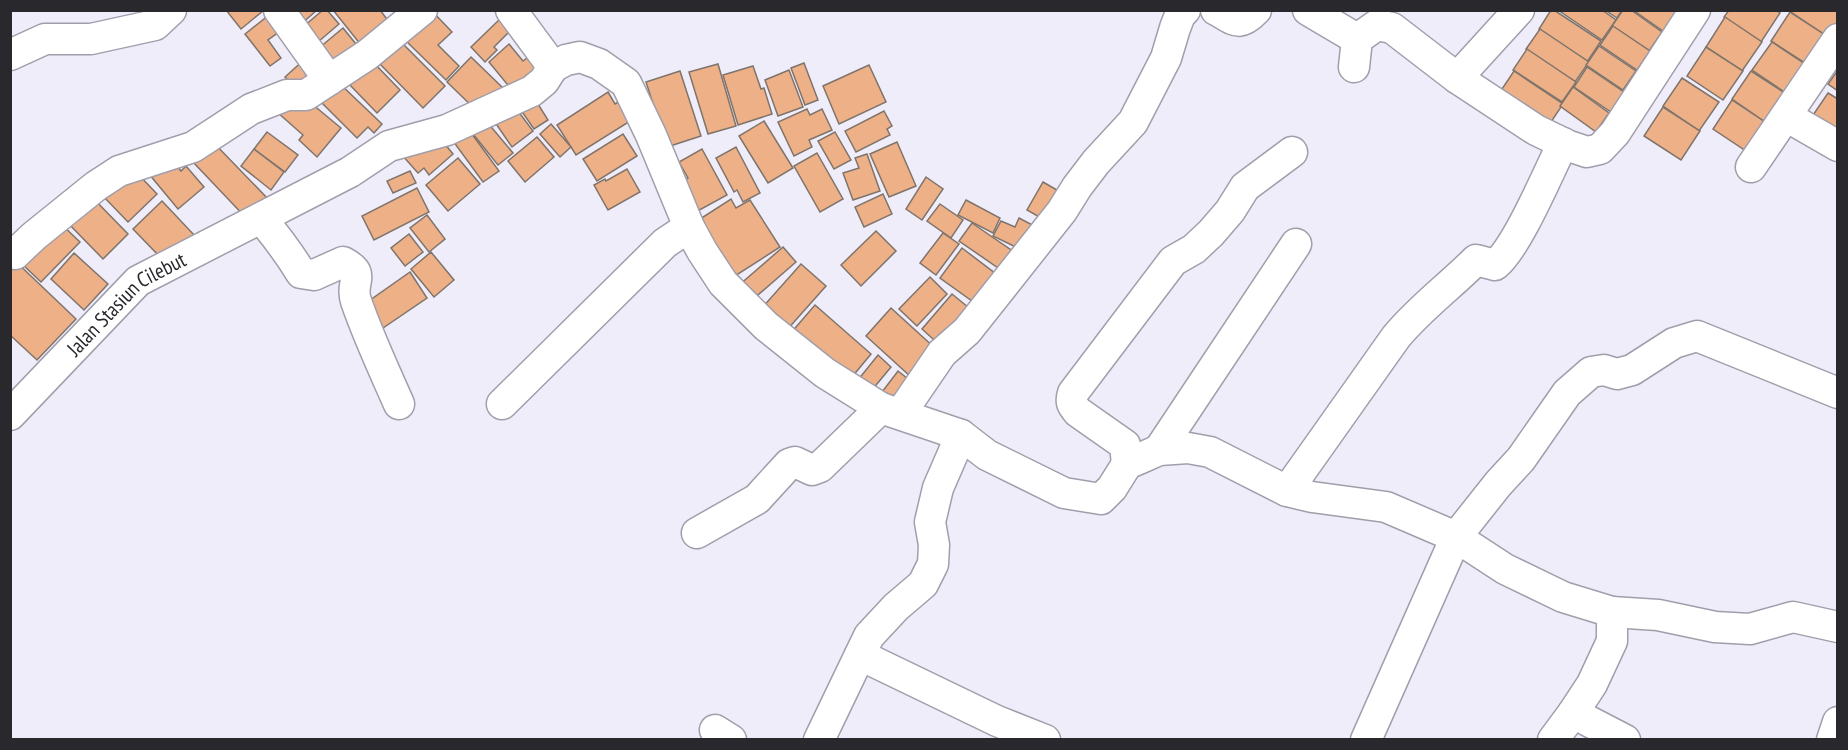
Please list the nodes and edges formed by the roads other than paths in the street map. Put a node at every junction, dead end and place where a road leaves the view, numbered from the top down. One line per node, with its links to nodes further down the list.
1 (171, 10): 12 (street)
2 (279, 10): 15 (street)
3 (422, 10): 15 (street)
4 (511, 10): 13 (street)
5 (1185, 10): 28 (street)
6 (1216, 10): 7 (street)
7 (1256, 10)
8 (1308, 10): 14 (street)
9 (1519, 10): 14 (street)
10 (1695, 10): 17 (street)
11 (1838, 39): 16 (street)
12 (10, 55)
13 (553, 67): 21 (street, Jalan Stasiun Cilebut); 22 (street)
14 (1457, 78): 17 (street)
15 (329, 80): 24 (street)
16 (1786, 116): 18 (street); 20 (street)
17 (1563, 143): 33 (street)
18 (1838, 146)
19 (1292, 152): 32 (street)
20 (1751, 167)
21 (261, 218): 26 (street); 29 (street, Jalan Stasiun Cilebut)
22 (689, 227): 27 (street); 28 (street)
23 (1296, 244): 31 (street)
24 (15, 254)
25 (1838, 393): 35 (street)
26 (399, 404)
27 (502, 404)
28 (891, 411): 30 (street); 34 (street)
29 (10, 415)
30 (961, 435): 32 (street); 38 (street)
31 (1159, 450): 32 (street); 33 (street)
32 (1127, 464)
33 (1287, 491): 35 (street)
34 (697, 532)
35 (1456, 537): 36 (street); 43 (street)
36 (1612, 612): 37 (street); 39 (street)
37 (1838, 627)
38 (860, 655): 41 (street); 42 (street)
39 (1573, 713): 44 (street); 45 (street)
40 (1838, 722): 46 (street)
41 (819, 740)
42 (1045, 740)
43 (1366, 740)
44 (1553, 740)
45 (1624, 740)
46 (1832, 740)

